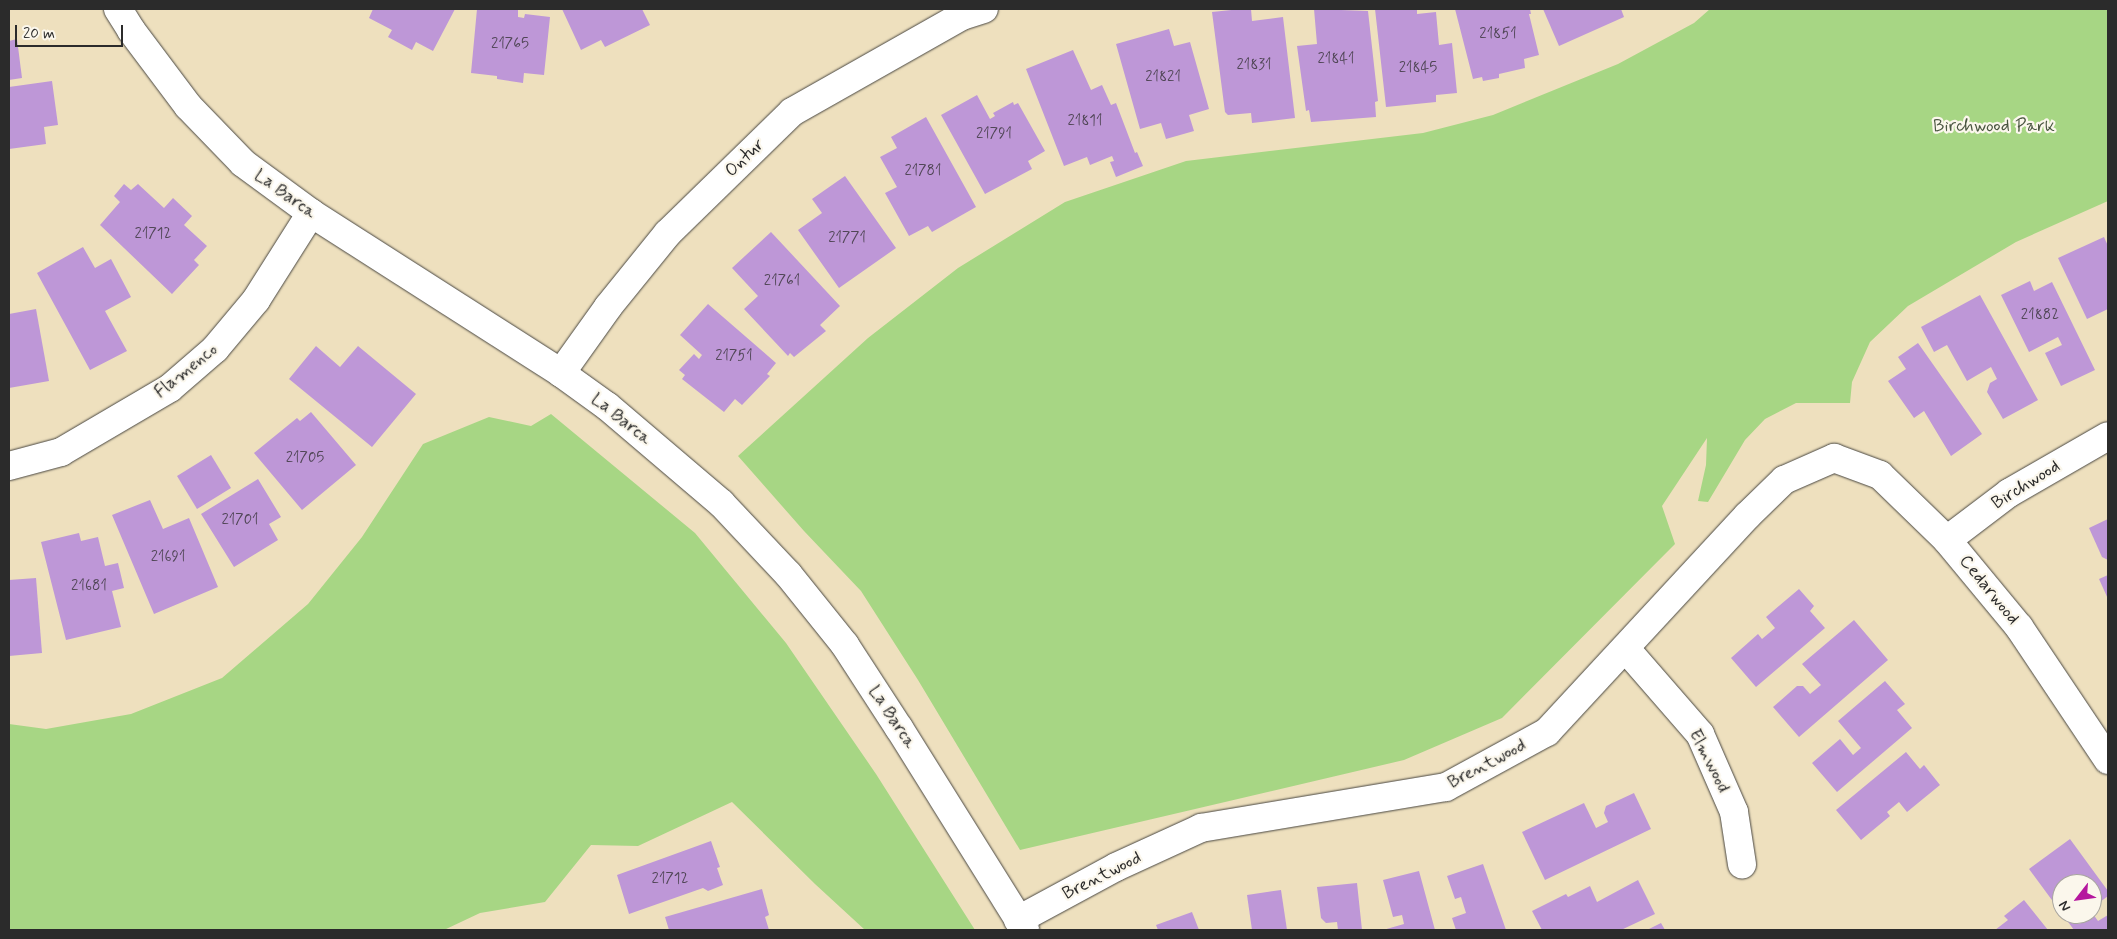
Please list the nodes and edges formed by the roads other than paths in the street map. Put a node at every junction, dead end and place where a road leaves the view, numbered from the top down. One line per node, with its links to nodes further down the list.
1 (118, 9): 3 (street, La Barca)
2 (984, 9): 4 (street, Ontur)
3 (311, 213): 4 (street, La Barca); 7 (street, Flamenco)
4 (560, 373): 12 (street, La Barca)
5 (2108, 436): 8 (street, Birchwood)
6 (1834, 458): 8 (street, Cedarwood); 9 (street, Brentwood)
7 (9, 466)
8 (1947, 540): 10 (street, Cedarwood)
9 (1626, 649): 11 (street, Elmwood); 12 (street, Brentwood)
10 (2108, 760)
11 (1742, 864)
12 (1022, 925)

